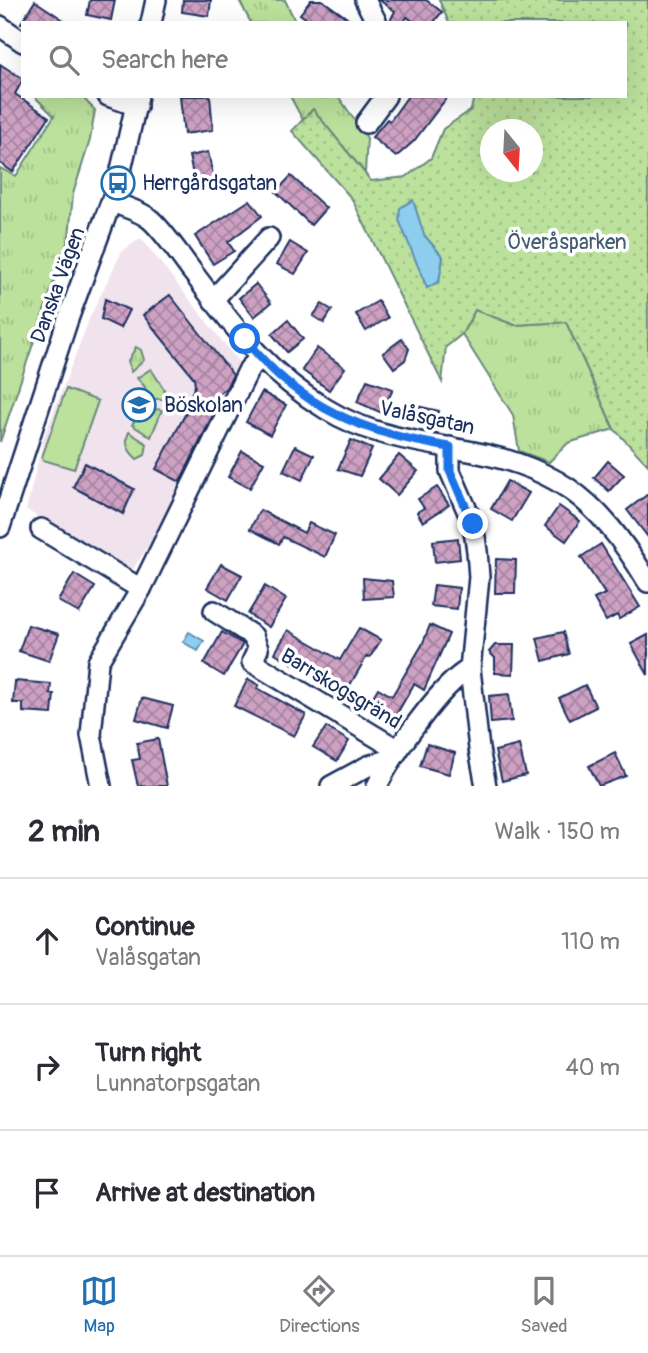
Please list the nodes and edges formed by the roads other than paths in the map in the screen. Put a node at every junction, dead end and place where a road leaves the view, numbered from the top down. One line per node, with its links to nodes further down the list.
1 (156, 0): 3 (street)
2 (365, 0): 4 (street)
3 (151, 21)
4 (376, 21)
5 (0, 26): 6 (street)
6 (21, 41)
7 (120, 98): 9 (street)
8 (385, 98): 10 (street)
9 (138, 101): 11 (street, Danska Vägen)
10 (366, 123)
11 (112, 202): 13 (street, Valåsgatan); 16 (street, Danska Vägen)
12 (270, 239): 13 (street)
13 (213, 300): 14 (street, Valåsgatan)
14 (260, 358): 15 (street, Valåsgatan); 19 (street)
15 (450, 447): 18 (street, Valåsgatan); 21 (street)
16 (0, 527)
17 (41, 529): 19 (street)
18 (648, 582)
19 (141, 589): 23 (street)
20 (214, 611): 22 (street, Barrskogsgränd)
21 (470, 669): 22 (street); 26 (street)
22 (394, 755): 24 (street); 25 (street)
23 (101, 786)
24 (331, 786)
25 (377, 786)
26 (486, 786)

